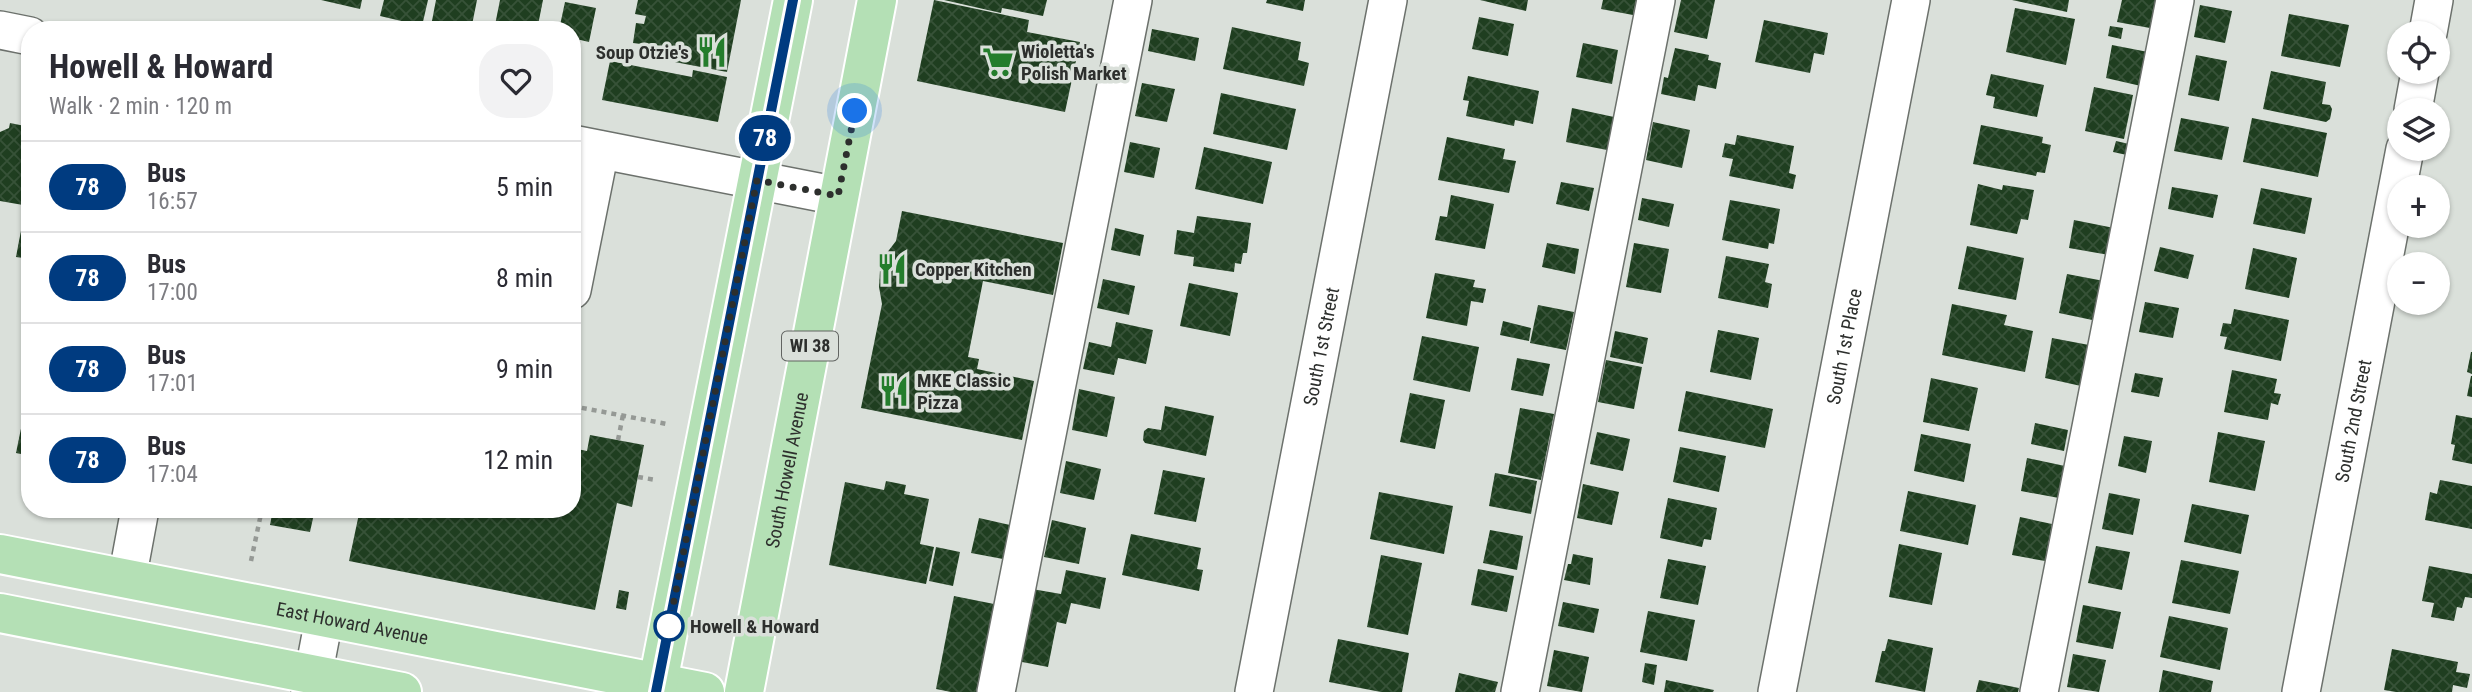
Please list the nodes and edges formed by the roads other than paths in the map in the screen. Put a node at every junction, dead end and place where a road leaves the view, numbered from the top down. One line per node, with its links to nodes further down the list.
1 (793, 0): 14 (main road)
2 (877, 0): 15 (main road, South Howell Avenue / WI 38)
3 (1133, 0): 27 (street)
4 (1388, 0): 28 (street, South 1st Street)
5 (1656, 0): 29 (street)
6 (1911, 0): 30 (street, South 1st Place)
7 (2175, 0): 31 (street)
8 (2434, 0): 9 (street)
9 (2430, 21)
10 (0, 30): 11 (street)
11 (21, 34)
12 (586, 147): 14 (street); 16 (street)
13 (2404, 161): 32 (street, South 2nd Street)
14 (757, 180): 15 (street); 23 (main road)
15 (838, 196): 26 (main road, South Howell Avenue / WI 38)
16 (581, 198)
17 (138, 518): 19 (street)
18 (0, 554): 19 (main road, East Howard Avenue)
19 (127, 579): 21 (main road, East Howard Avenue)
20 (0, 613): 22 (main road)
21 (324, 619): 22 (street); 23 (main road, East Howard Avenue)
22 (312, 683): 24 (main road)
23 (660, 689): 25 (main road, East Howard Avenue)
24 (391, 691)
25 (705, 692)
26 (744, 692)
27 (996, 692)
28 (1254, 692)
29 (1520, 692)
30 (1777, 692)
31 (2039, 692)
32 (2301, 692)

